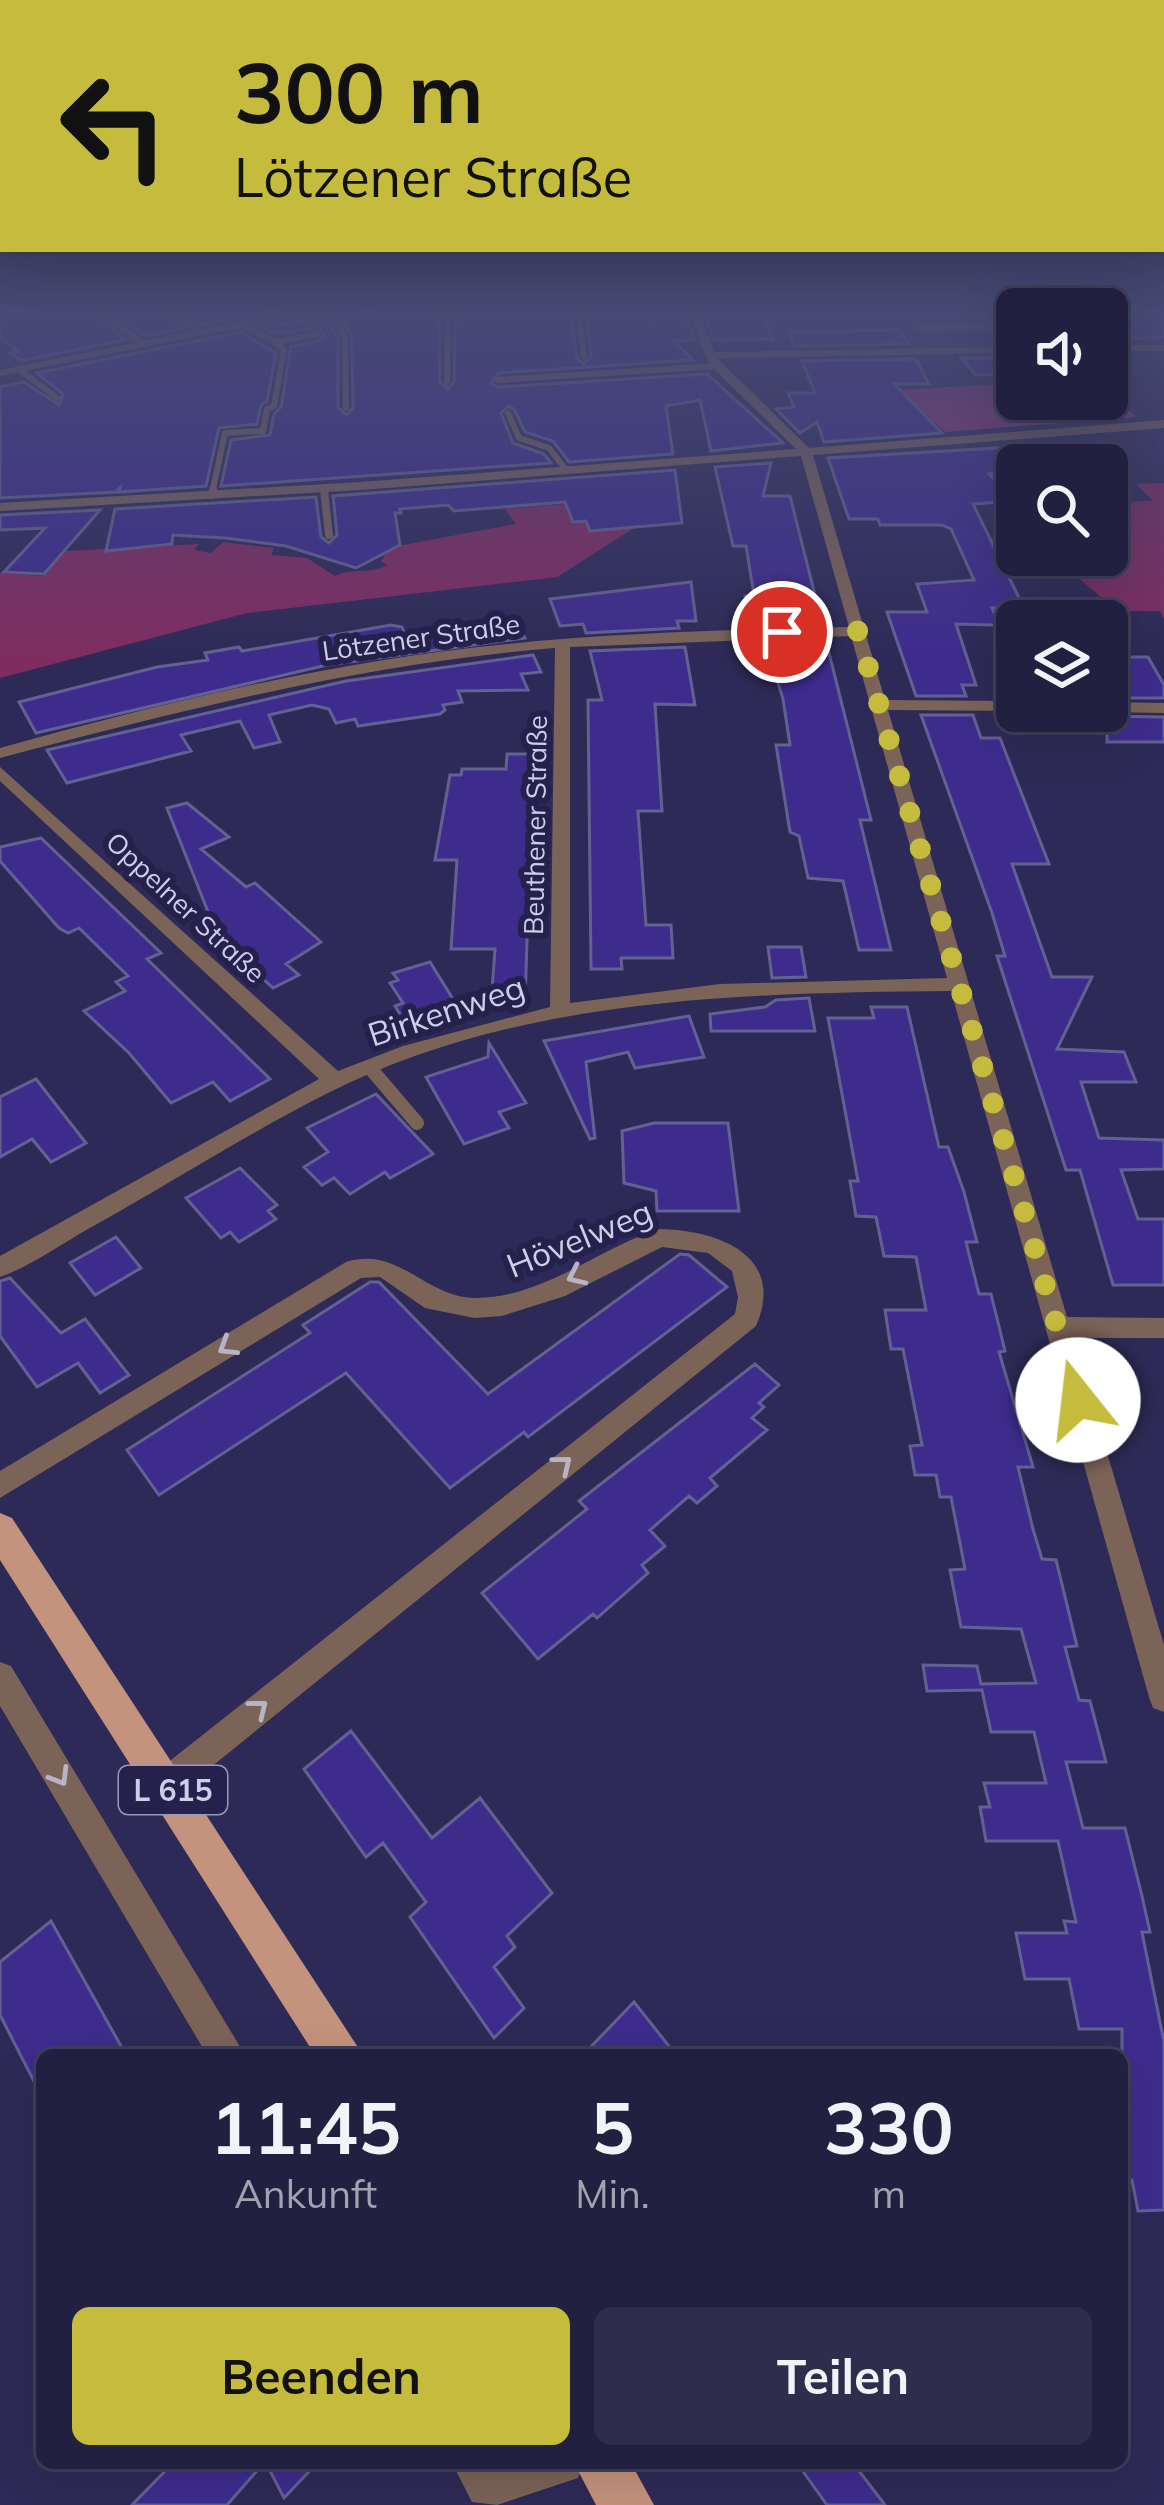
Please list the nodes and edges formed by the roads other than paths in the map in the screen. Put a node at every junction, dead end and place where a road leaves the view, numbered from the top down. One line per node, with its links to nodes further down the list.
1 (264, 425): 8 (lane)
2 (513, 425): 6 (lane)
3 (778, 425): 5 (street)
4 (1152, 425): 5 (street)
5 (806, 452): 6 (street); 11 (street)
6 (567, 471): 7 (street)
7 (324, 488): 8 (street); 10 (lane)
8 (212, 495): 9 (street)
9 (0, 507)
10 (329, 535)
11 (858, 631): 12 (street, Lötzener Straße); 13 (street)
12 (563, 643): 17 (street, Lötzener Straße); 20 (street, Beuthener Straße)
13 (879, 705): 14 (street); 19 (street)
14 (996, 706)
15 (1128, 707): 16 (street)
16 (1164, 708)
17 (0, 753)
18 (0, 772): 22 (street, Oppelner Straße)
19 (960, 984): 20 (street, Birkenweg); 25 (street)
20 (560, 1008): 21 (street, Birkenweg)
21 (370, 1069): 22 (street, Birkenweg); 23 (lane)
22 (335, 1081): 24 (street, Birkenweg)
23 (417, 1123)
24 (0, 1268)
25 (1057, 1328): 26 (street); 30 (street)
26 (1164, 1328)
27 (0, 1486): 31 (street, Hövelweg, one-way to 27)
28 (0, 1529): 31 (main road, L 615)
29 (0, 1677): 32 (street, one-way to 32)
30 (1164, 1697)
31 (168, 1782): 33 (main road, L 615)
32 (223, 2049)
33 (337, 2049)
34 (542, 2469): 36 (street)
35 (603, 2469): 37 (main road)
36 (486, 2485)
37 (627, 2505)

